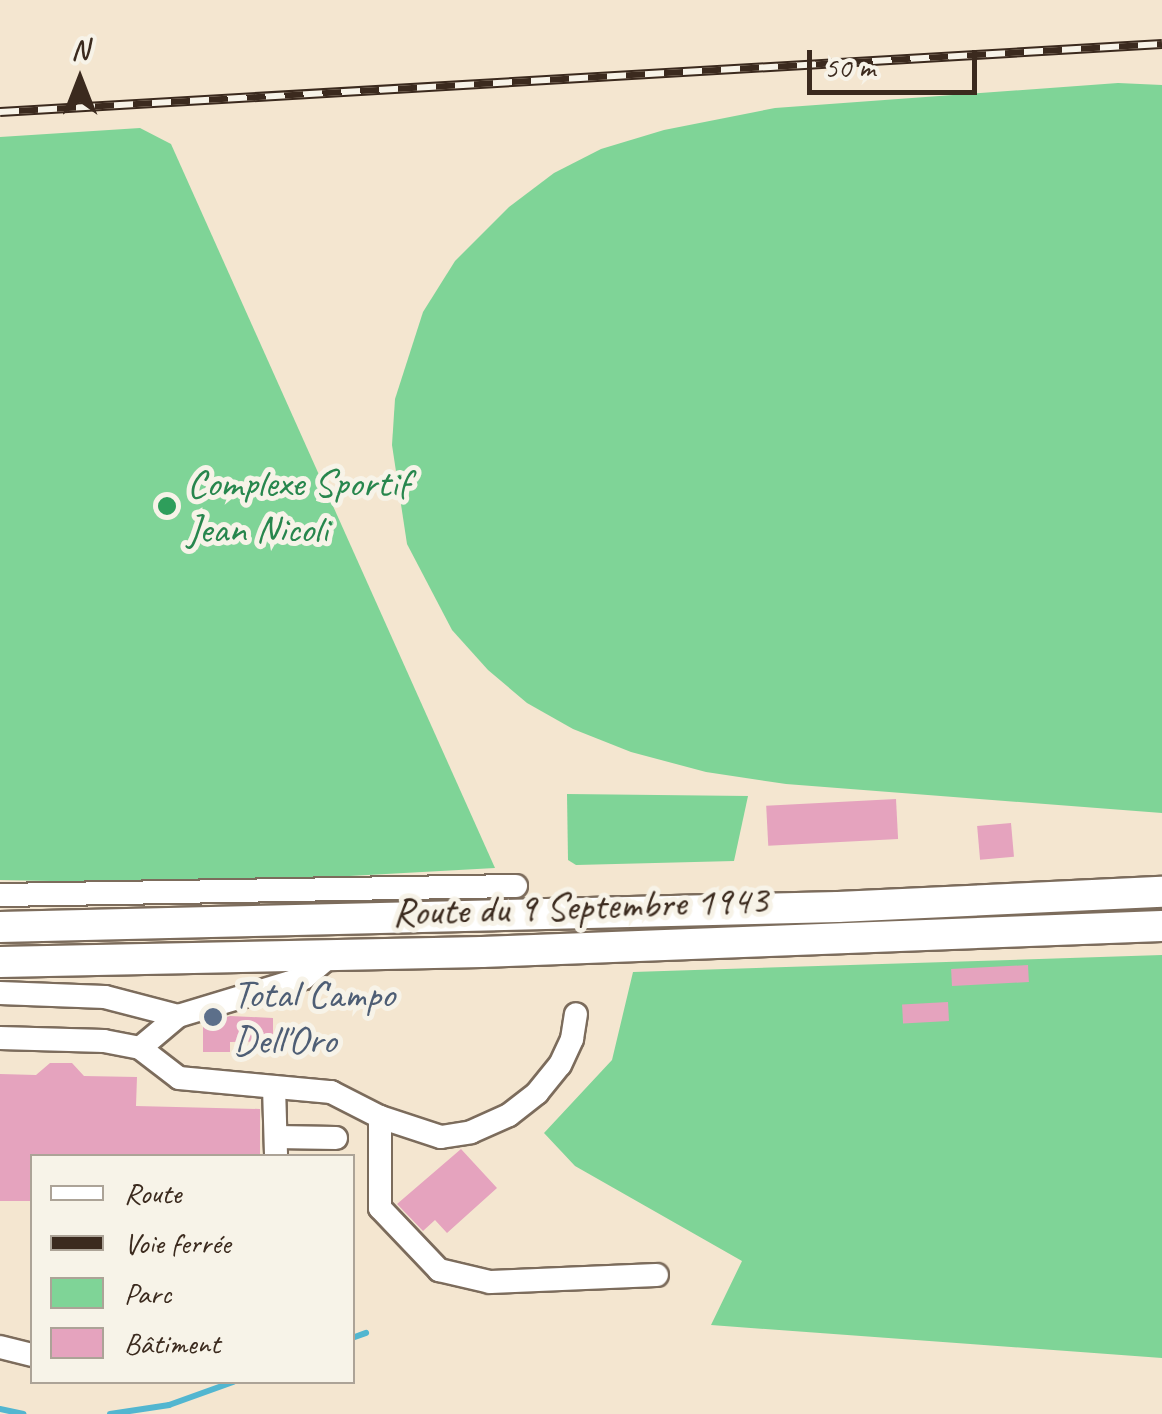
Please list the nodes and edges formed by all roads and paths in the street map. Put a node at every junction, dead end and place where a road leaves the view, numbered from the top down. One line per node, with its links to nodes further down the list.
1 (516, 886): 3 (street)
2 (1162, 892): 5 (main road, Route du 9 Septembre 1943)
3 (0, 894)
4 (1162, 926): 6 (main road, Route du 9 Septembre 1943)
5 (0, 927)
6 (334, 953): 7 (main road, Route du 9 Septembre 1943); 10 (street)
7 (0, 962)
8 (0, 993): 10 (street)
9 (576, 1014): 14 (street)
10 (178, 1016): 12 (street)
11 (0, 1038): 12 (street)
12 (140, 1048): 13 (street)
13 (274, 1087): 14 (street); 16 (street)
14 (380, 1117): 17 (street)
15 (336, 1138): 16 (street)
16 (276, 1147)
17 (657, 1275)
18 (0, 1347): 19 (street)
19 (30, 1355)

